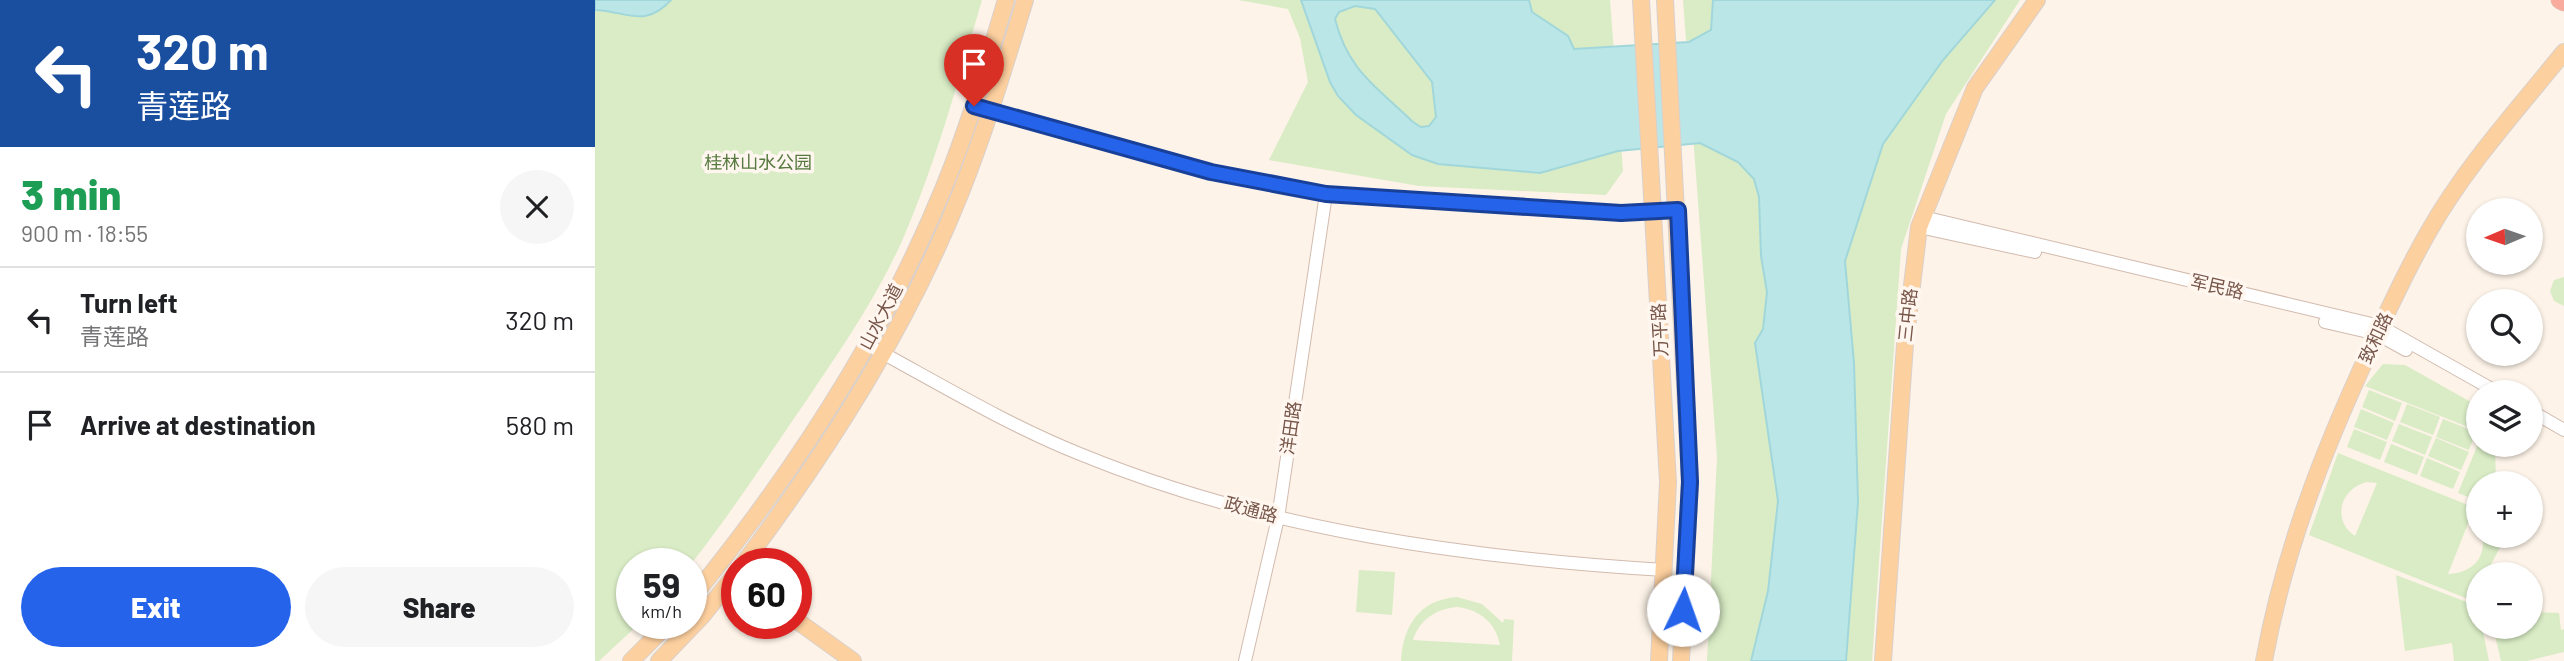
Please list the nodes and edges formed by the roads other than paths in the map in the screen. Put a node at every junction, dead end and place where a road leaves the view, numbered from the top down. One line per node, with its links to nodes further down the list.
1 (1006, 0): 7 (main road, 山水大道)
2 (1025, 0): 8 (main road, 山水大道)
3 (1641, 0): 11 (main road, 万平路)
4 (1665, 0): 10 (main road, 万平路)
5 (2037, 0): 12 (main road, 三中路)
6 (2564, 52): 13 (main road, 致和路)
7 (974, 106): 8 (street); 14 (main road, 山水大道)
8 (991, 112): 9 (street); 15 (main road, 山水大道)
9 (1326, 194): 11 (street); 22 (street, 洋田路)
10 (1678, 210): 11 (street); 36 (main road, 万平路)
11 (1655, 211): 26 (main road, 万平路)
12 (1921, 222): 13 (street, 军民路); 37 (main road, 三中路)
13 (2379, 330): 16 (street, 军民路); 17 (street, 军民路); 38 (main road, 致和路)
14 (868, 345): 15 (street, 政通路); 23 (main road, 山水大道)
15 (884, 354): 22 (street, 政通路); 24 (main road, 山水大道)
16 (2474, 380)
17 (2466, 382)
18 (2543, 418): 20 (street)
19 (2543, 424): 21 (street)
20 (2564, 430)
21 (2564, 436)
22 (1278, 518): 26 (street, 政通路); 34 (street, 洋田路)
23 (732, 548)
24 (755, 548)
25 (721, 563): 27 (main road, 山水大道)
26 (1665, 570): 35 (main road, 万平路)
27 (707, 580)
28 (721, 592): 32 (main road, 山水大道)
29 (812, 632): 33 (main road)
30 (653, 639): 31 (main road)
31 (631, 661)
32 (659, 661)
33 (853, 661)
34 (1245, 661)
35 (1659, 661)
36 (1681, 661)
37 (1884, 661)
38 (2264, 661)

